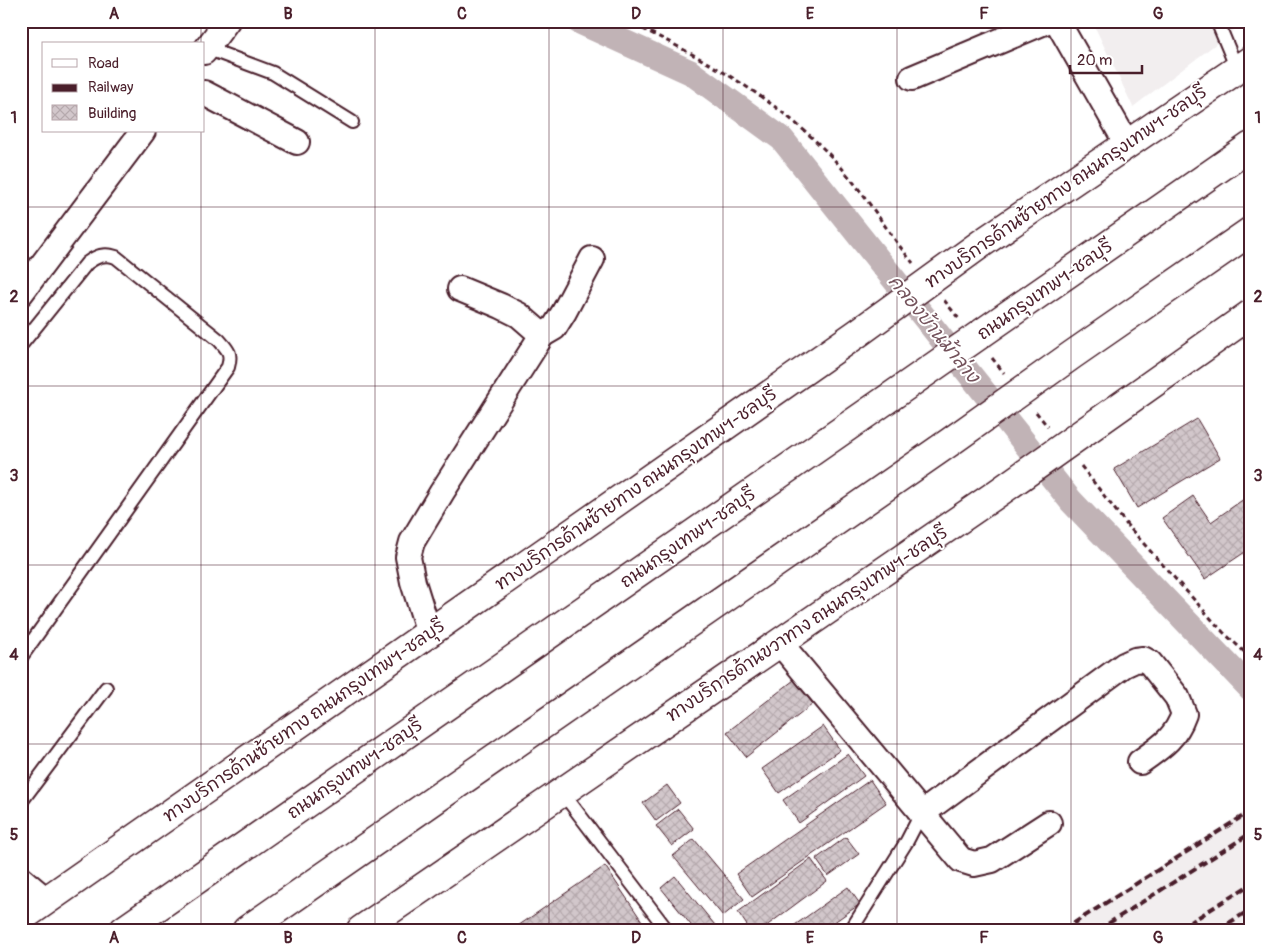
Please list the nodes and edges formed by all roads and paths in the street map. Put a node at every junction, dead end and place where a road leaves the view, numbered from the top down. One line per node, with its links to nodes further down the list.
1 (227, 21): 5 (street)
2 (1047, 21): 7 (street)
3 (1057, 21): 12 (street)
4 (1217, 21): 6 (lane)
5 (205, 50): 9 (lane)
6 (1244, 64): 12 (main road, ทางบริการด้านซ้ายทาง ถนนกรุงเทพฯ-ชลบุรี)
7 (912, 78)
8 (205, 94): 11 (street)
9 (352, 122)
10 (142, 132): 17 (street)
11 (297, 142)
12 (1127, 144): 21 (main road, ทางบริการด้านซ้ายทาง ถนนกรุงเทพฯ-ชลบุรี)
13 (1251, 146): 33 (main road, ถนนกรุงเทพฯ-ชลบุรี)
14 (1251, 231): 34 (main road)
15 (592, 259): 19 (street)
16 (460, 289): 19 (street)
17 (21, 293)
18 (1251, 314): 22 (main road, ทางบริการด้านขวาทาง ถนนกรุงเทพฯ-ชลบุรี)
19 (542, 335): 21 (street)
20 (21, 345): 23 (lane)
21 (429, 633): 31 (main road, ทางบริการด้านซ้ายทาง ถนนกรุงเทพฯ-ชลบุรี)
22 (780, 643): 26 (main road, ทางบริการด้านขวาทาง ถนนกรุงเทพฯ-ชลบุรี); 28 (street)
23 (21, 657)
24 (106, 688): 27 (lane)
25 (1140, 762): 28 (street)
26 (562, 792): 35 (main road, ทางบริการด้านขวาทาง ถนนกรุงเทพฯ-ชลบุรี); 36 (lane)
27 (21, 802)
28 (921, 814): 29 (street); 37 (lane)
29 (1049, 823)
30 (21, 879): 31 (street)
31 (46, 900): 32 (main road, ทางบริการด้านซ้ายทาง ถนนกรุงเทพฯ-ชลบุรี)
32 (21, 918)
33 (124, 930)
34 (247, 930)
35 (361, 930)
36 (667, 930)
37 (851, 930)

